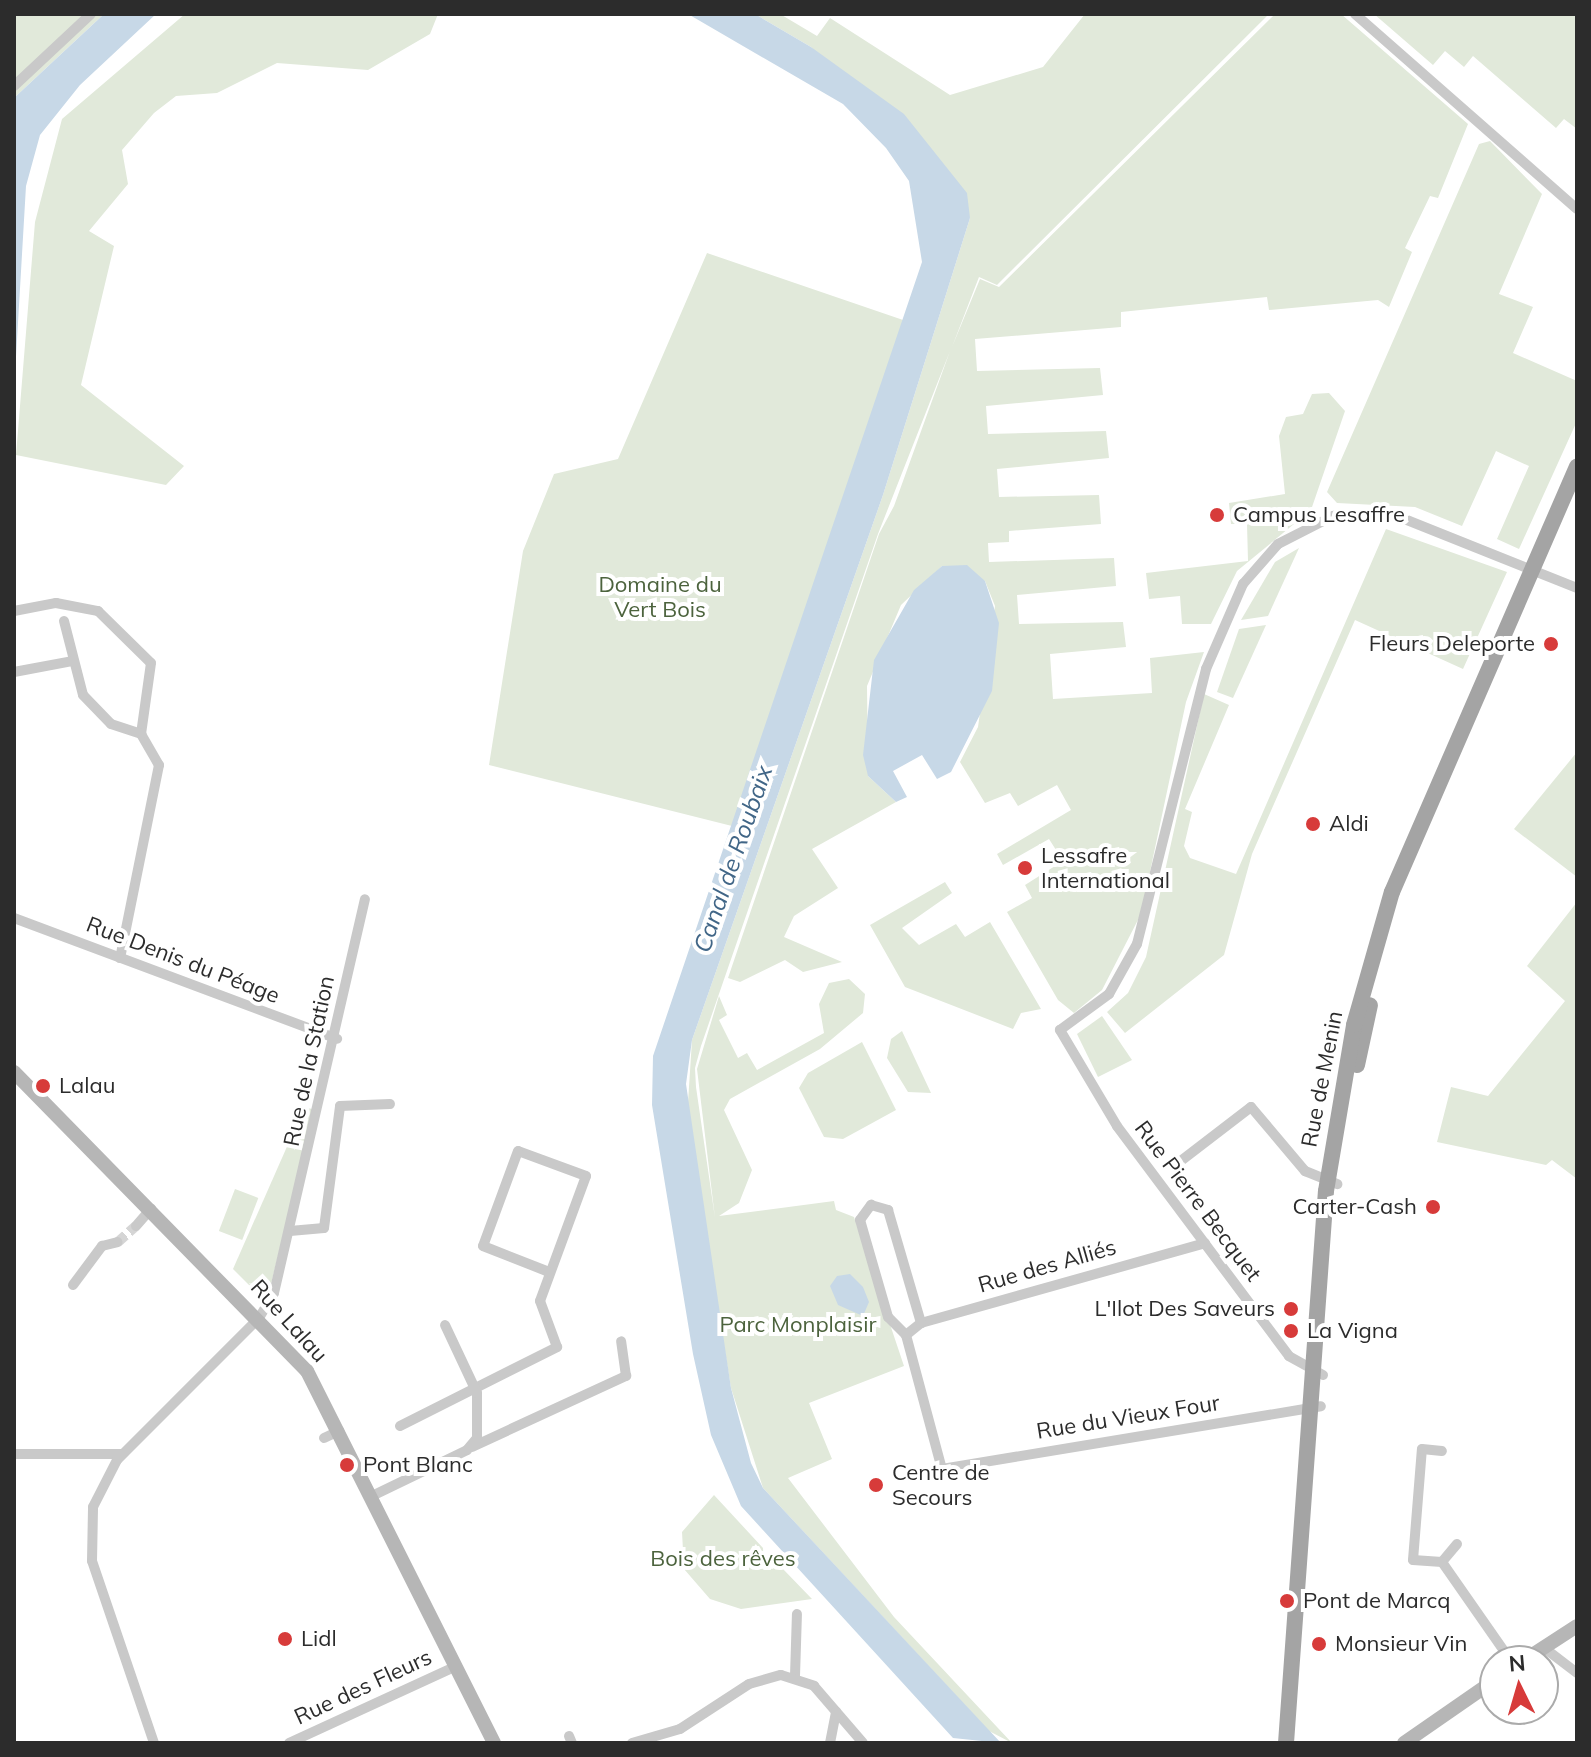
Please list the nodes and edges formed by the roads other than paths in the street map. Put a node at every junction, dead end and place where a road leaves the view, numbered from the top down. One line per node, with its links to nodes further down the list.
1 (91, 14): 3 (street)
2 (1355, 14): 4 (street)
3 (14, 86)
4 (1577, 209)
5 (1577, 466): 7 (main road, Rue de Menin)
6 (1577, 491): 7 (main road, Rue de Menin)
7 (1537, 570): 8 (street); 21 (main road, Rue de Menin); 26 (street, Rue Pierre Becquet)
8 (1577, 588)
9 (14, 611): 13 (street)
10 (64, 621): 11 (street)
11 (72, 661): 12 (street); 13 (street)
12 (14, 672)
13 (141, 734): 16 (street)
14 (365, 899): 17 (street, Rue de la Station)
15 (14, 918): 16 (street, Rue Denis du Péage)
16 (120, 958): 17 (street, Rue Denis du Péage)
17 (337, 1039): 24 (street, Rue de la Station)
18 (14, 1072): 22 (main road, Rue Lalau)
19 (390, 1104): 24 (street, Rue de la Station)
20 (1182, 1160): 21 (street)
21 (1332, 1184): 34 (main road, Rue de Menin)
22 (151, 1209): 23 (street); 29 (main road, Rue Lalau)
23 (136, 1226)
24 (290, 1231): 29 (street, Rue de la Station)
25 (118, 1242): 28 (street)
26 (1205, 1243): 30 (street, Rue des Alliés); 34 (street, Rue Pierre Becquet)
27 (549, 1272): 27 (street); 35 (street)
28 (73, 1285)
29 (259, 1318): 38 (main road, Rue Lalau); 43 (street, Rue de la Station)
30 (921, 1323): 32 (street, Rue des Alliés); 32 (street)
31 (445, 1325): 35 (street)
32 (906, 1335): 36 (street, Rue du Vieux Four)
33 (621, 1341): 40 (street)
34 (1318, 1374): 36 (main road, Rue de Menin)
35 (476, 1389): 37 (street); 40 (street)
36 (1315, 1407): 63 (main road, Rue de Menin); 64 (main road, Rue de Menin)
37 (400, 1426)
38 (339, 1431): 39 (street); 44 (main road, Rue Lalau)
39 (324, 1438)
40 (472, 1447): 44 (street)
41 (1442, 1451): 46 (street)
42 (14, 1454): 43 (street)
43 (122, 1454): 57 (street, Rue de la Station)
44 (374, 1495): 52 (main road, Rue Lalau)
45 (1457, 1544): 46 (street)
46 (1442, 1562): 49 (street)
47 (797, 1614): 54 (street)
48 (1577, 1623): 50 (main road)
49 (1500, 1645)
50 (1546, 1645)
51 (1559, 1659): 53 (street)
52 (454, 1667): 58 (street, Rue des Fleurs); 59 (main road, Rue Lalau)
53 (1577, 1673)
54 (795, 1676): 56 (street); 60 (street)
55 (1479, 1691): 65 (main road)
56 (836, 1712): 61 (street); 62 (street)
57 (154, 1743)
58 (289, 1743)
59 (494, 1743)
60 (632, 1743)
61 (830, 1743)
62 (863, 1743)
63 (1286, 1743)
64 (1297, 1743)
65 (1405, 1743)

